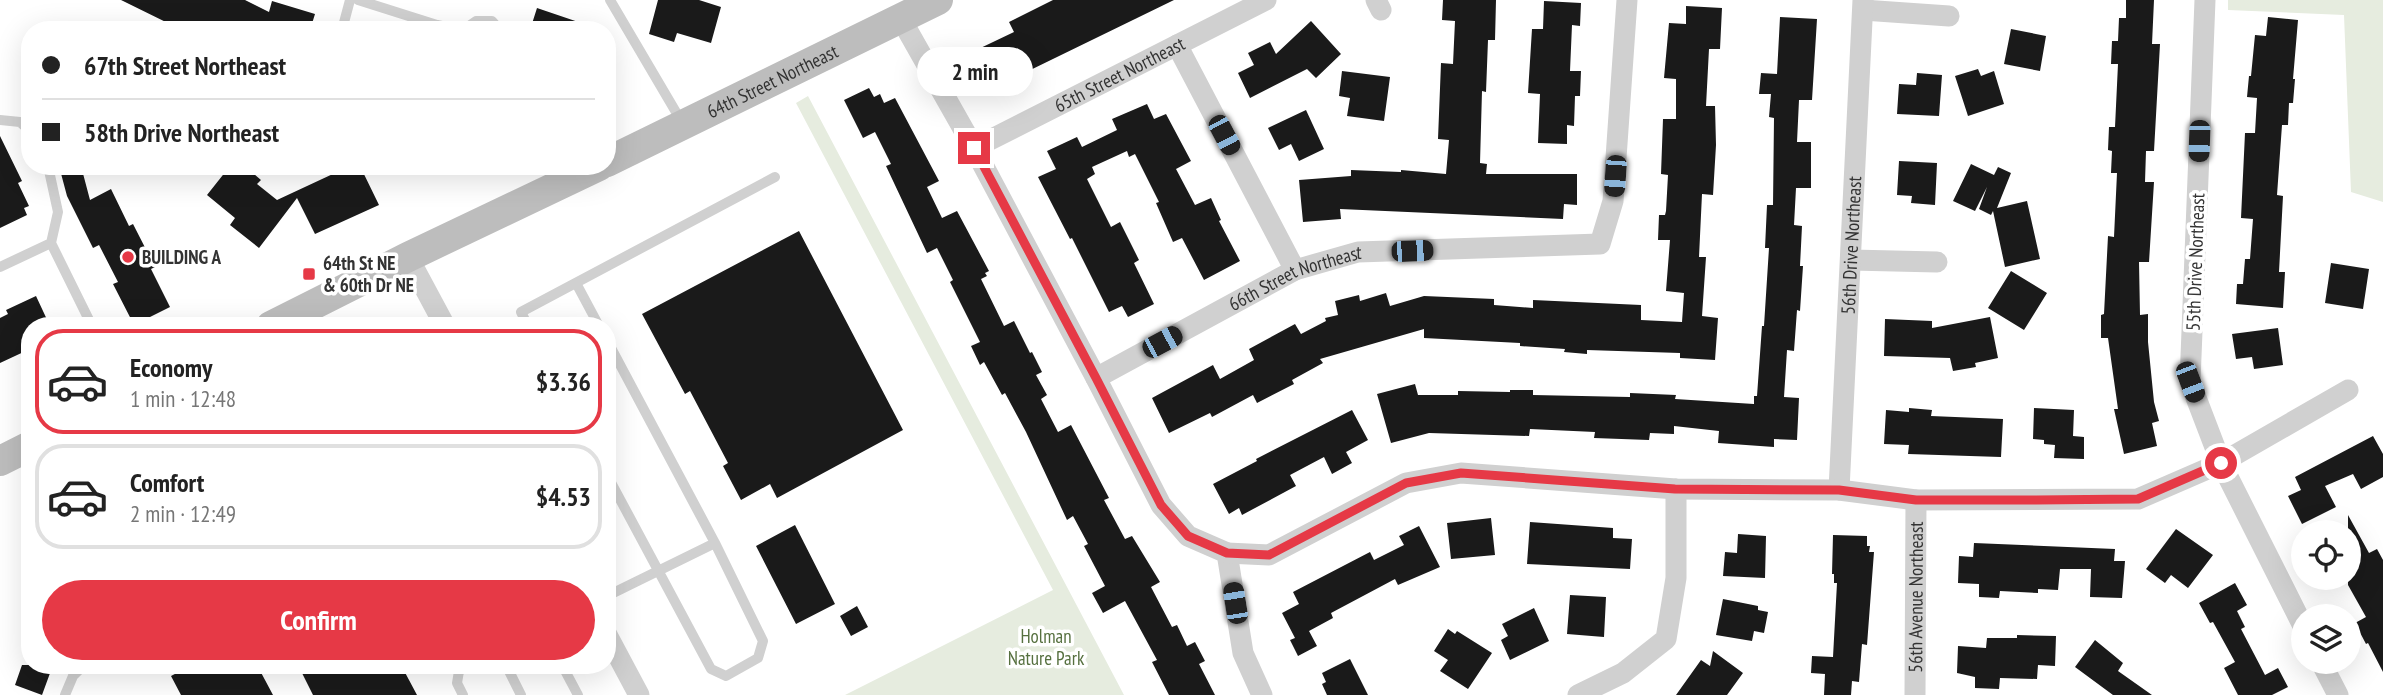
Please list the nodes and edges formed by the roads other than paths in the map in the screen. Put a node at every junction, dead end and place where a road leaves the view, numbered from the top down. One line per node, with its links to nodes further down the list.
1 (350, 0): 11 (lane)
2 (358, 0): 12 (lane)
3 (610, 0): 16 (lane)
4 (936, 0): 10 (main road, 64th Street Northeast)
5 (1266, 0): 13 (street, 65th Street Northeast)
6 (1627, 0): 27 (street, 66th Street Northeast)
7 (2205, 0): 39 (street, 55th Drive Northeast)
8 (1863, 5): 9 (street); 24 (street, 56th Drive Northeast)
9 (1949, 16)
10 (901, 19): 16 (main road, 64th Street Northeast); 17 (street)
11 (344, 21)
12 (425, 21)
13 (1177, 45): 17 (street, 65th Street Northeast); 27 (street)
14 (0, 120): 15 (lane)
15 (21, 123)
16 (684, 126): 18 (main road, 64th Street Northeast)
17 (974, 148): 35 (street)
18 (616, 158)
19 (50, 175): 22 (lane)
20 (580, 175): 23 (main road)
21 (775, 177): 28 (lane)
22 (51, 243): 26 (lane); 29 (lane)
23 (408, 257): 30 (main road); 31 (street)
24 (1852, 260): 25 (street); 41 (street, 56th Drive Northeast)
25 (1937, 262)
26 (0, 267)
27 (1295, 270): 35 (street, 66th Street Northeast)
28 (576, 283): 32 (lane); 33 (lane)
29 (88, 317)
30 (289, 317)
31 (440, 317)
32 (524, 317)
33 (594, 317)
34 (616, 358): 44 (lane)
35 (1096, 378): 45 (street)
36 (2348, 390): 39 (street)
37 (21, 450): 38 (main road)
38 (0, 461)
39 (2221, 463): 43 (street); 48 (street, 55th Drive Northeast)
40 (1675, 489): 41 (street); 45 (street); 61 (street)
41 (1839, 490): 43 (street)
42 (616, 492): 46 (lane)
43 (1916, 500): 62 (street, 56th Avenue Northeast)
44 (715, 543): 46 (lane); 46 (lane)
45 (1227, 553): 60 (street)
46 (659, 571): 47 (lane)
47 (616, 592)
48 (2292, 604)
49 (616, 652): 59 (street)
50 (75, 674): 55 (lane)
51 (458, 674): 56 (lane)
52 (510, 674): 57 (lane)
53 (567, 674): 58 (lane)
54 (2327, 674): 63 (street)
55 (65, 695)
56 (463, 695)
57 (521, 695)
58 (578, 695)
59 (639, 695)
60 (1262, 695)
61 (1578, 695)
62 (1915, 695)
63 (2338, 695)

